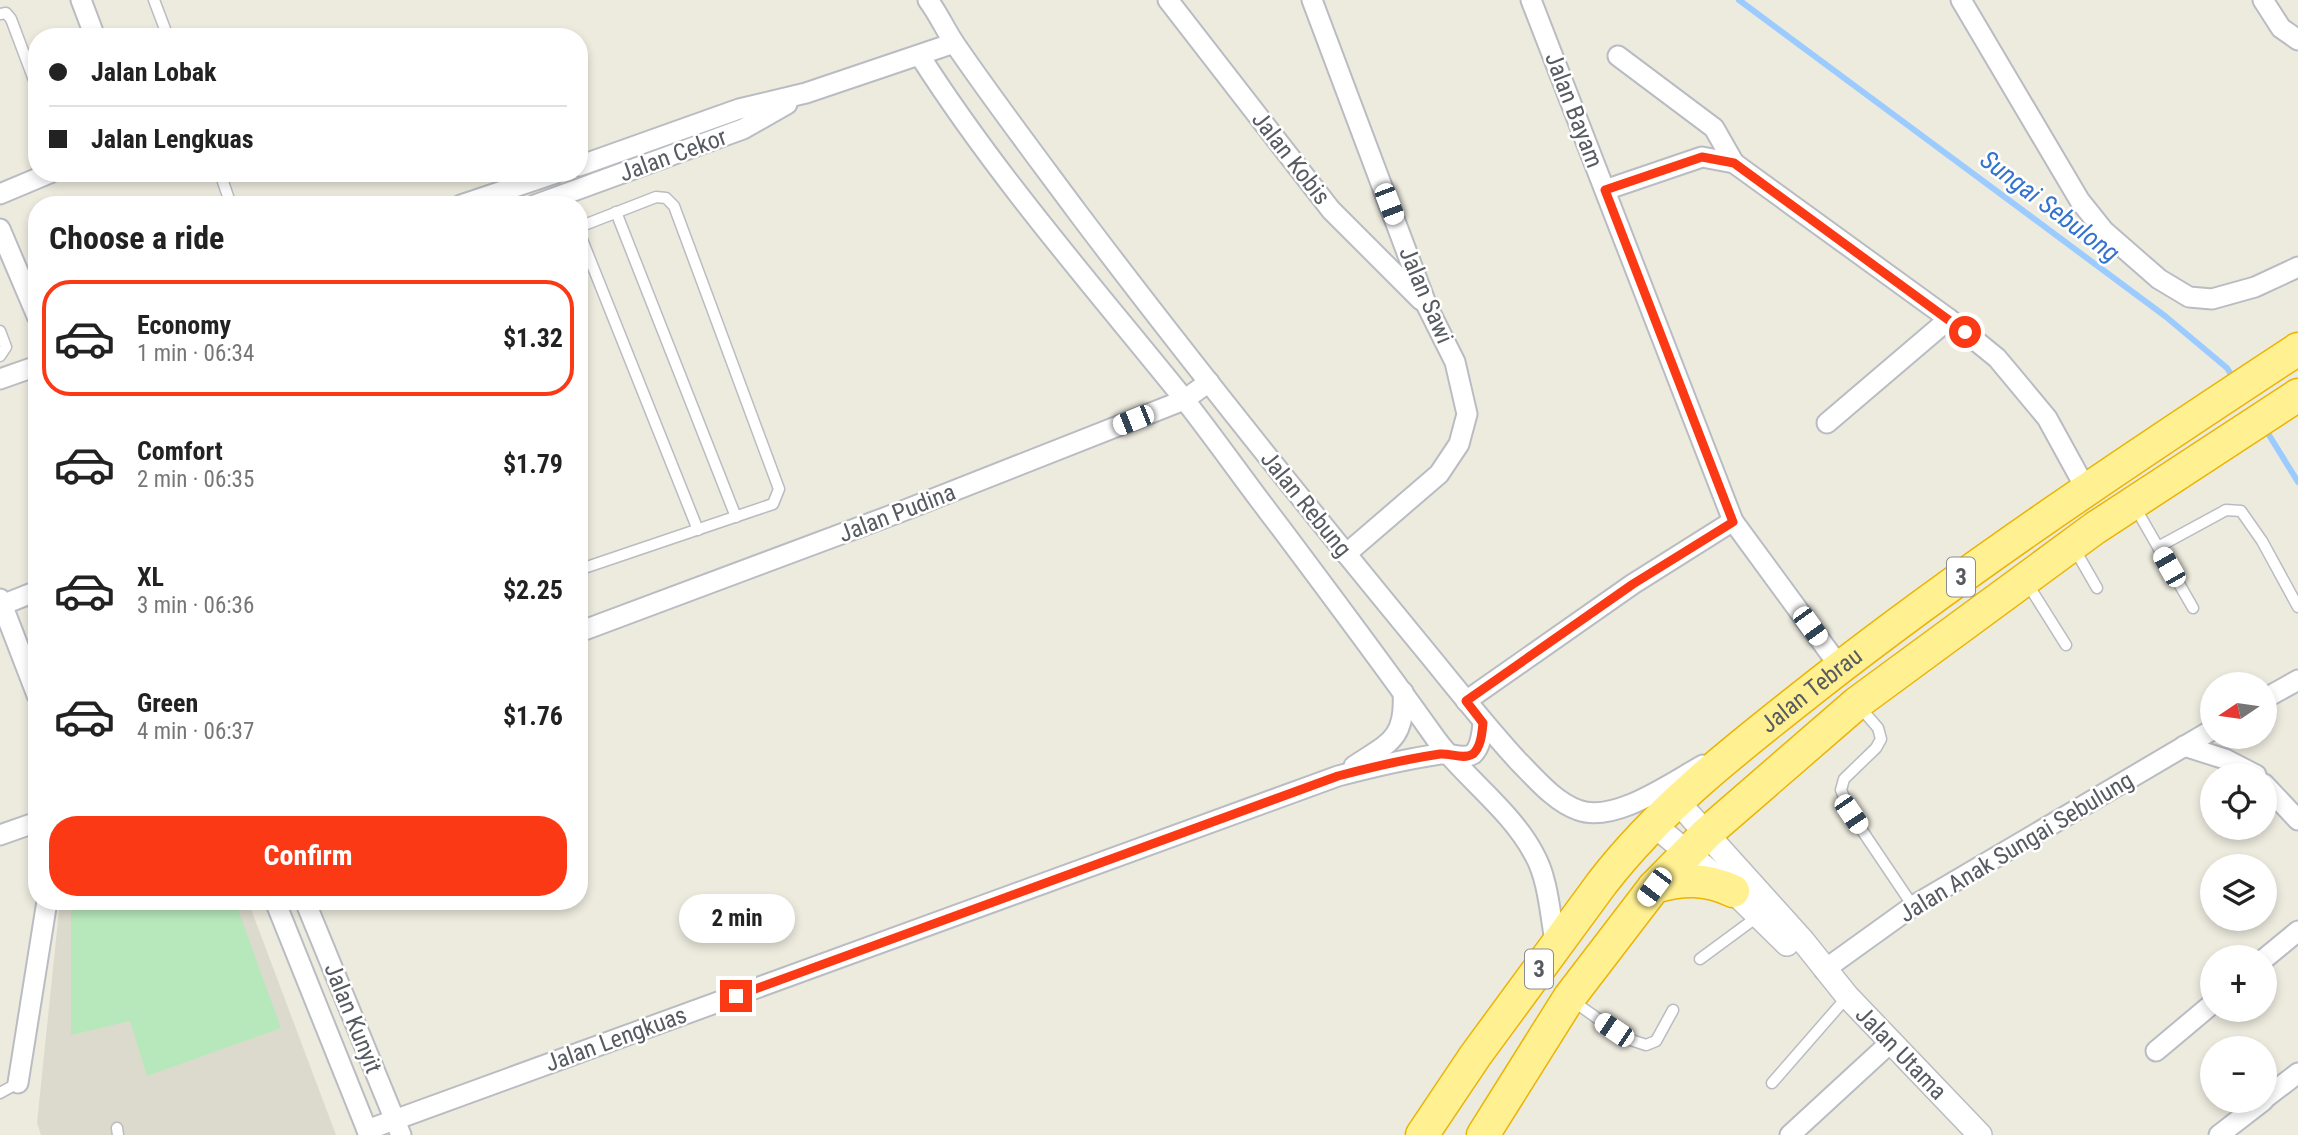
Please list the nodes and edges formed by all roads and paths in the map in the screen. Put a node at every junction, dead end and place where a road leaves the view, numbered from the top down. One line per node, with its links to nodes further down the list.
1 (81, 0): 11 (street)
2 (154, 0): 12 (lane)
3 (928, 0): 10 (street, Jalan Rebung)
4 (1168, 0): 34 (street, Jalan Kobis)
5 (1312, 0): 34 (street, Jalan Sawi)
6 (1531, 0): 23 (street, Jalan Bayam)
7 (1961, 0): 32 (street)
8 (2263, 0): 13 (street)
9 (0, 14): 17 (lane)
10 (941, 17): 14 (street, Jalan Rebung); 15 (street)
11 (92, 28)
12 (165, 28)
13 (2298, 40)
14 (954, 43): 15 (street, Jalan Cekor); 41 (street, Jalan Rebung)
15 (920, 56): 18 (street, Jalan Cekor); 43 (street, Jalan Rebung)
16 (1618, 56): 20 (street)
17 (28, 65)
18 (806, 93): 19 (street, Jalan Cekor); 26 (street, Jalan Cekor)
19 (588, 163)
20 (1734, 163): 23 (street); 35 (street)
21 (29, 182): 24 (street)
22 (529, 182): 25 (street)
23 (1605, 190): 48 (street, Jalan Bayam)
24 (0, 194)
25 (488, 196)
26 (560, 196)
27 (616, 212): 28 (lane); 47 (lane); 47 (lane)
28 (588, 225)
29 (0, 229): 31 (street)
30 (588, 252): 49 (lane)
31 (6, 259): 33 (street)
32 (2298, 267)
33 (28, 299)
34 (1427, 306): 52 (street, Jalan Sawi)
35 (1949, 319): 44 (street); 45 (street)
36 (0, 331): 38 (lane)
37 (2298, 349): 45 (highway, Jalan Tebrau / 3)
38 (0, 356)
39 (28, 369): 40 (street)
40 (0, 379)
41 (1209, 382): 43 (street, Jalan Pudina); 52 (street, Jalan Rebung)
42 (2298, 395): 46 (highway, Jalan Tebrau / 3)
43 (1184, 400): 60 (street, Jalan Pudina); 65 (street, Jalan Rebung)
44 (1827, 423)
45 (2086, 489): 62 (highway, Jalan Tebrau / 3)
46 (2133, 504): 50 (highway, Jalan Tebrau / 3); 51 (lane)
47 (736, 517): 49 (lane)
48 (1733, 522): 62 (street, Jalan Bayam); 67 (street)
49 (698, 530): 53 (lane)
50 (2072, 545): 54 (highway, Jalan Tebrau / 3); 55 (lane)
51 (2158, 547): 58 (lane); 59 (lane)
52 (1346, 554): 67 (street, Jalan Rebung)
53 (588, 567)
54 (2025, 579): 61 (lane); 68 (highway, Jalan Tebrau / 3)
55 (2097, 588)
56 (28, 594): 57 (street)
57 (1, 602): 63 (street)
58 (2298, 607)
59 (2193, 608)
60 (588, 629)
61 (2066, 645)
62 (1840, 667): 70 (highway, Jalan Tebrau / 3)
63 (28, 672)
64 (2298, 680): 66 (street)
65 (1403, 692): 73 (street, Jalan Rebung); 75 (street, Jalan Lengkuas)
66 (2277, 692)
67 (1466, 701): 69 (street, Jalan Rebung)
68 (1857, 703): 82 (highway, Jalan Tebrau / 3); 85 (lane)
69 (1483, 723): 70 (street, Jalan Rebung); 73 (street, Jalan Lengkuas)
70 (1756, 734): 77 (highway, Jalan Tebrau / 3)
71 (2200, 737): 72 (street, Jalan Anak Sungai Sebulung)
72 (2184, 746): 74 (street); 85 (street, Jalan Anak Sungai Sebulung)
73 (1445, 753): 75 (street, Jalan Lengkuas); 91 (street, Jalan Rebung)
74 (2233, 763)
75 (1338, 776): 109 (street, Jalan Lengkuas)
76 (2277, 798): 78 (street)
77 (1676, 800): 79 (highway, Jalan Tebrau / 3); 82 (street)
78 (2298, 820)
79 (1653, 824): 82 (street); 91 (highway, Jalan Tebrau / 3)
80 (28, 825): 81 (street)
81 (0, 835)
82 (1697, 843): 83 (highway, Jalan Tebrau / 3); 84 (street, Jalan Utama); 89 (street, Jalan Utama)
83 (1654, 887): 84 (highway); 96 (highway, Jalan Tebrau / 3)
84 (1733, 891): 89 (street, Jalan Utama)
85 (1913, 906): 94 (street, Jalan Anak Sungai Sebulung)
86 (46, 910): 103 (street)
87 (279, 910): 111 (street, Jalan Kunyit)
88 (309, 910): 109 (street, Jalan Kunyit)
89 (1765, 911): 93 (lane); 94 (street, Jalan Utama)
90 (2298, 931): 92 (street)
91 (1556, 946): 101 (highway, Jalan Tebrau / 3)
92 (2277, 948)
93 (1700, 960)
94 (1824, 970): 95 (street, Jalan Utama)
95 (1847, 996): 99 (street, Jalan Utama); 104 (lane)
96 (1569, 998): 97 (lane); 105 (highway, Jalan Tebrau / 3)
97 (1673, 1010)
98 (2200, 1014): 100 (street)
99 (1890, 1043): 113 (street); 114 (street, Jalan Utama)
100 (2157, 1051)
101 (1475, 1056): 105 (highway); 110 (highway, Jalan Tebrau / 3)
102 (2298, 1073): 106 (street)
103 (18, 1083): 107 (lane)
104 (1772, 1083)
105 (1513, 1085): 112 (highway, Jalan Tebrau / 3)
106 (2277, 1090)
107 (0, 1093)
108 (2247, 1113): 115 (street)
109 (398, 1127): 111 (street, Jalan Lengkuas)
110 (1416, 1132)
111 (368, 1133)
112 (1483, 1135)
113 (1790, 1135)
114 (1980, 1135)
115 (2219, 1135)

